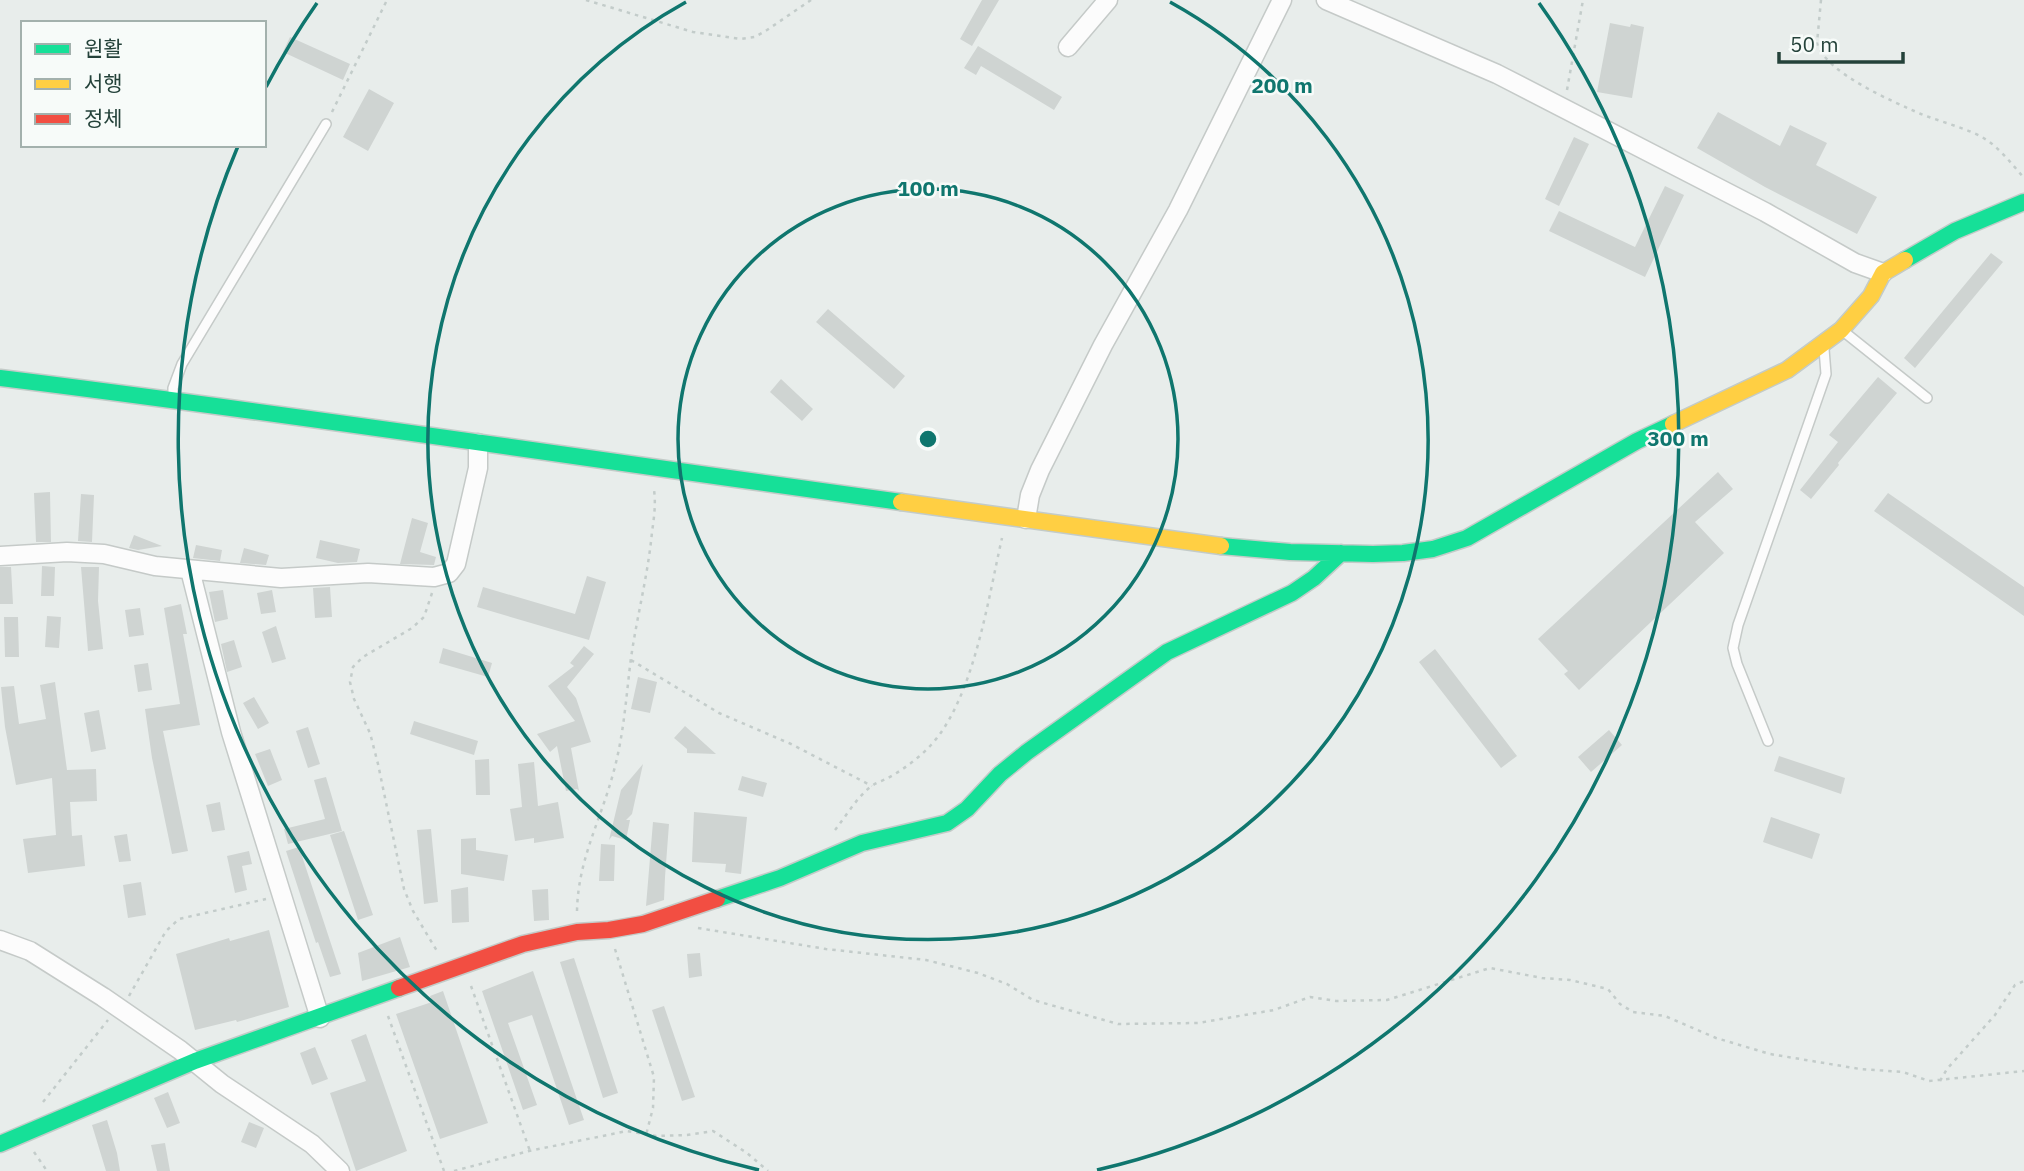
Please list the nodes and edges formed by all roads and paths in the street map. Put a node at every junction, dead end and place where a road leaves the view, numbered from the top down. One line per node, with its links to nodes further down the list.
1 (387, 0): 11 (path)
2 (586, 0): 3 (path)
3 (811, 0)
4 (1108, 0): 9 (street)
5 (1282, 0): 23 (street)
6 (1326, 0): 10 (street)
7 (1583, 0): 10 (path)
8 (1821, 0): 12 (path)
9 (1068, 47)
10 (1564, 108): 14 (street)
11 (326, 124): 19 (lane)
12 (2024, 178)
13 (2024, 202): 14 (street)
14 (1882, 273): 15 (street)
15 (1842, 330): 16 (street); 18 (lane)
16 (1824, 344): 24 (street); 29 (lane)
17 (0, 377): 19 (street)
18 (1927, 398)
19 (173, 399): 20 (street)
20 (478, 443): 21 (street); 27 (street)
21 (640, 466): 22 (street); 28 (path)
22 (1006, 516): 23 (street); 30 (path)
23 (1026, 519): 24 (street)
24 (1341, 553): 34 (street)
25 (0, 556): 26 (street)
26 (190, 570): 27 (street); 32 (street)
27 (434, 577): 38 (path)
28 (631, 660): 30 (path); 35 (path)
29 (1768, 741)
30 (872, 786): 31 (path)
31 (833, 833)
32 (283, 895): 41 (path); 42 (street)
33 (687, 928): 45 (path)
34 (609, 930): 35 (street); 47 (path)
35 (577, 932): 37 (street)
36 (0, 940): 41 (street)
37 (464, 964): 38 (street); 49 (path)
38 (446, 970): 40 (street)
39 (2024, 981): 45 (path)
40 (381, 996): 42 (street); 51 (path)
41 (119, 1009): 43 (street); 46 (path)
42 (320, 1018): 43 (street)
43 (195, 1061): 48 (street); 50 (street)
44 (2024, 1071): 45 (path)
45 (1940, 1081)
46 (38, 1108)
47 (646, 1135): 49 (path); 53 (path)
48 (0, 1144)
49 (530, 1151): 52 (path)
50 (340, 1171)
51 (444, 1171)
52 (454, 1171)
53 (768, 1171)

